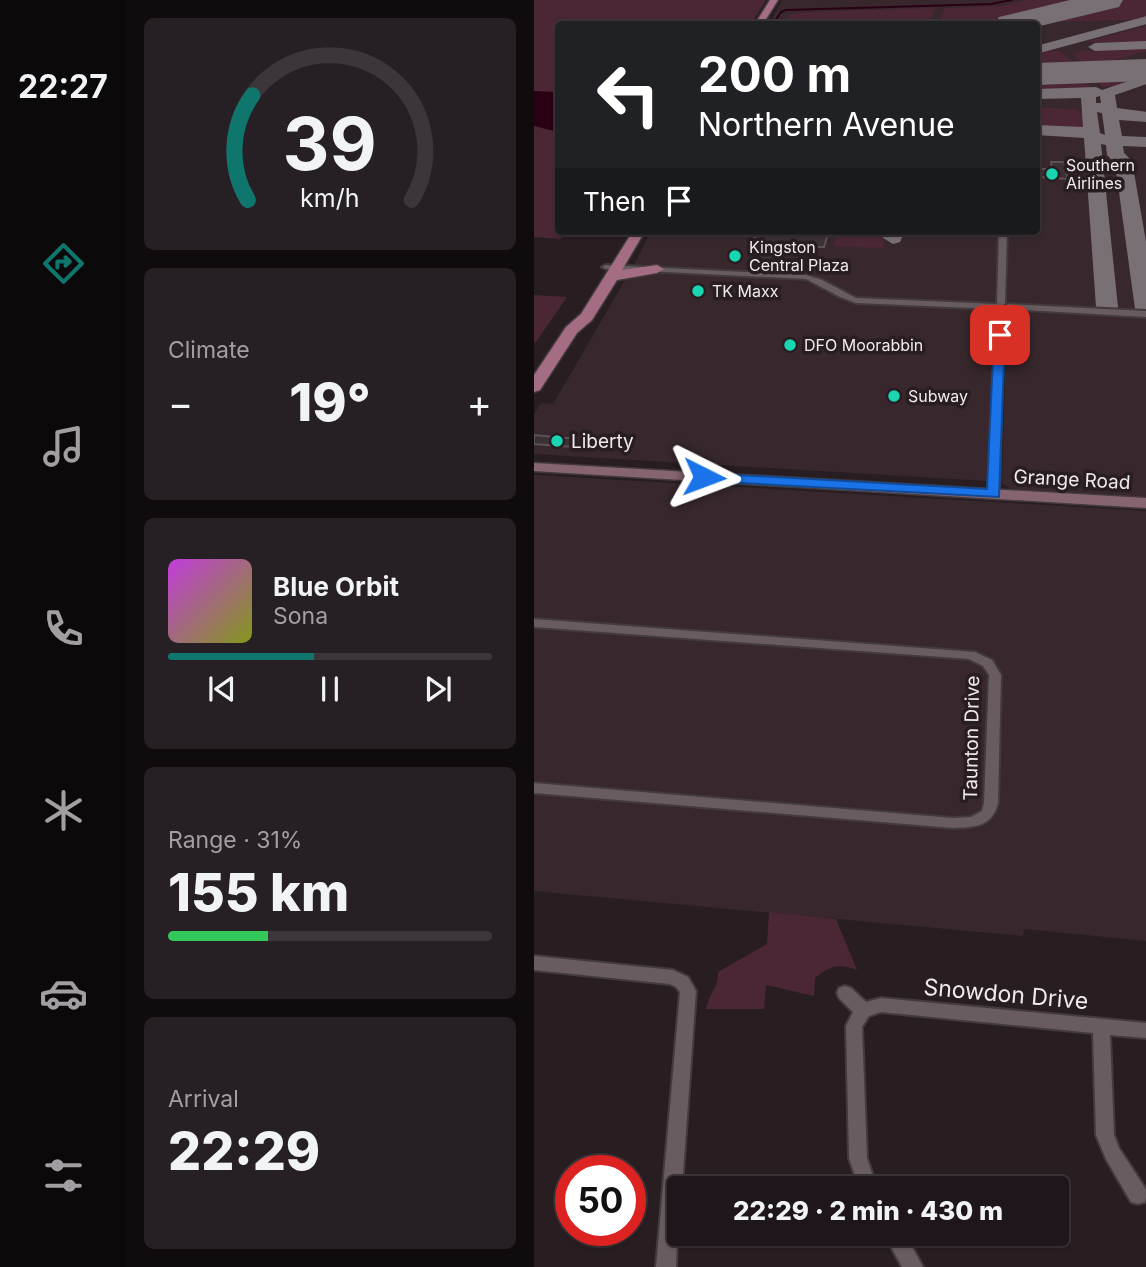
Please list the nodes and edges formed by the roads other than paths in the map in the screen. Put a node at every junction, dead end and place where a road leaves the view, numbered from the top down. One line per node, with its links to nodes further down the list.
1 (774, 0): 2 (main road)
2 (761, 21)
3 (626, 235): 8 (main road)
4 (637, 235): 6 (main road)
5 (1003, 235): 9 (street)
6 (630, 248): 7 (main road); 8 (main road)
7 (651, 269): 8 (main road); 9 (street)
8 (613, 270): 11 (main road)
9 (1001, 307): 10 (street); 13 (street)
10 (1146, 314)
11 (534, 387)
12 (534, 467): 13 (main road, Grange Road)
13 (994, 494): 14 (main road, Grange Road)
14 (1146, 503)
15 (534, 623): 16 (street, Taunton Drive)
16 (534, 788)
17 (534, 963): 22 (street)
18 (845, 992): 19 (street)
19 (862, 1010): 20 (street, Snowdon Drive); 23 (street)
20 (1100, 1026): 21 (street, Snowdon Drive); 24 (street)
21 (1146, 1031)
22 (678, 1176)
23 (864, 1176)
24 (1138, 1195)
25 (671, 1246): 27 (street)
26 (901, 1246): 28 (street)
27 (666, 1267)
28 (913, 1267)

